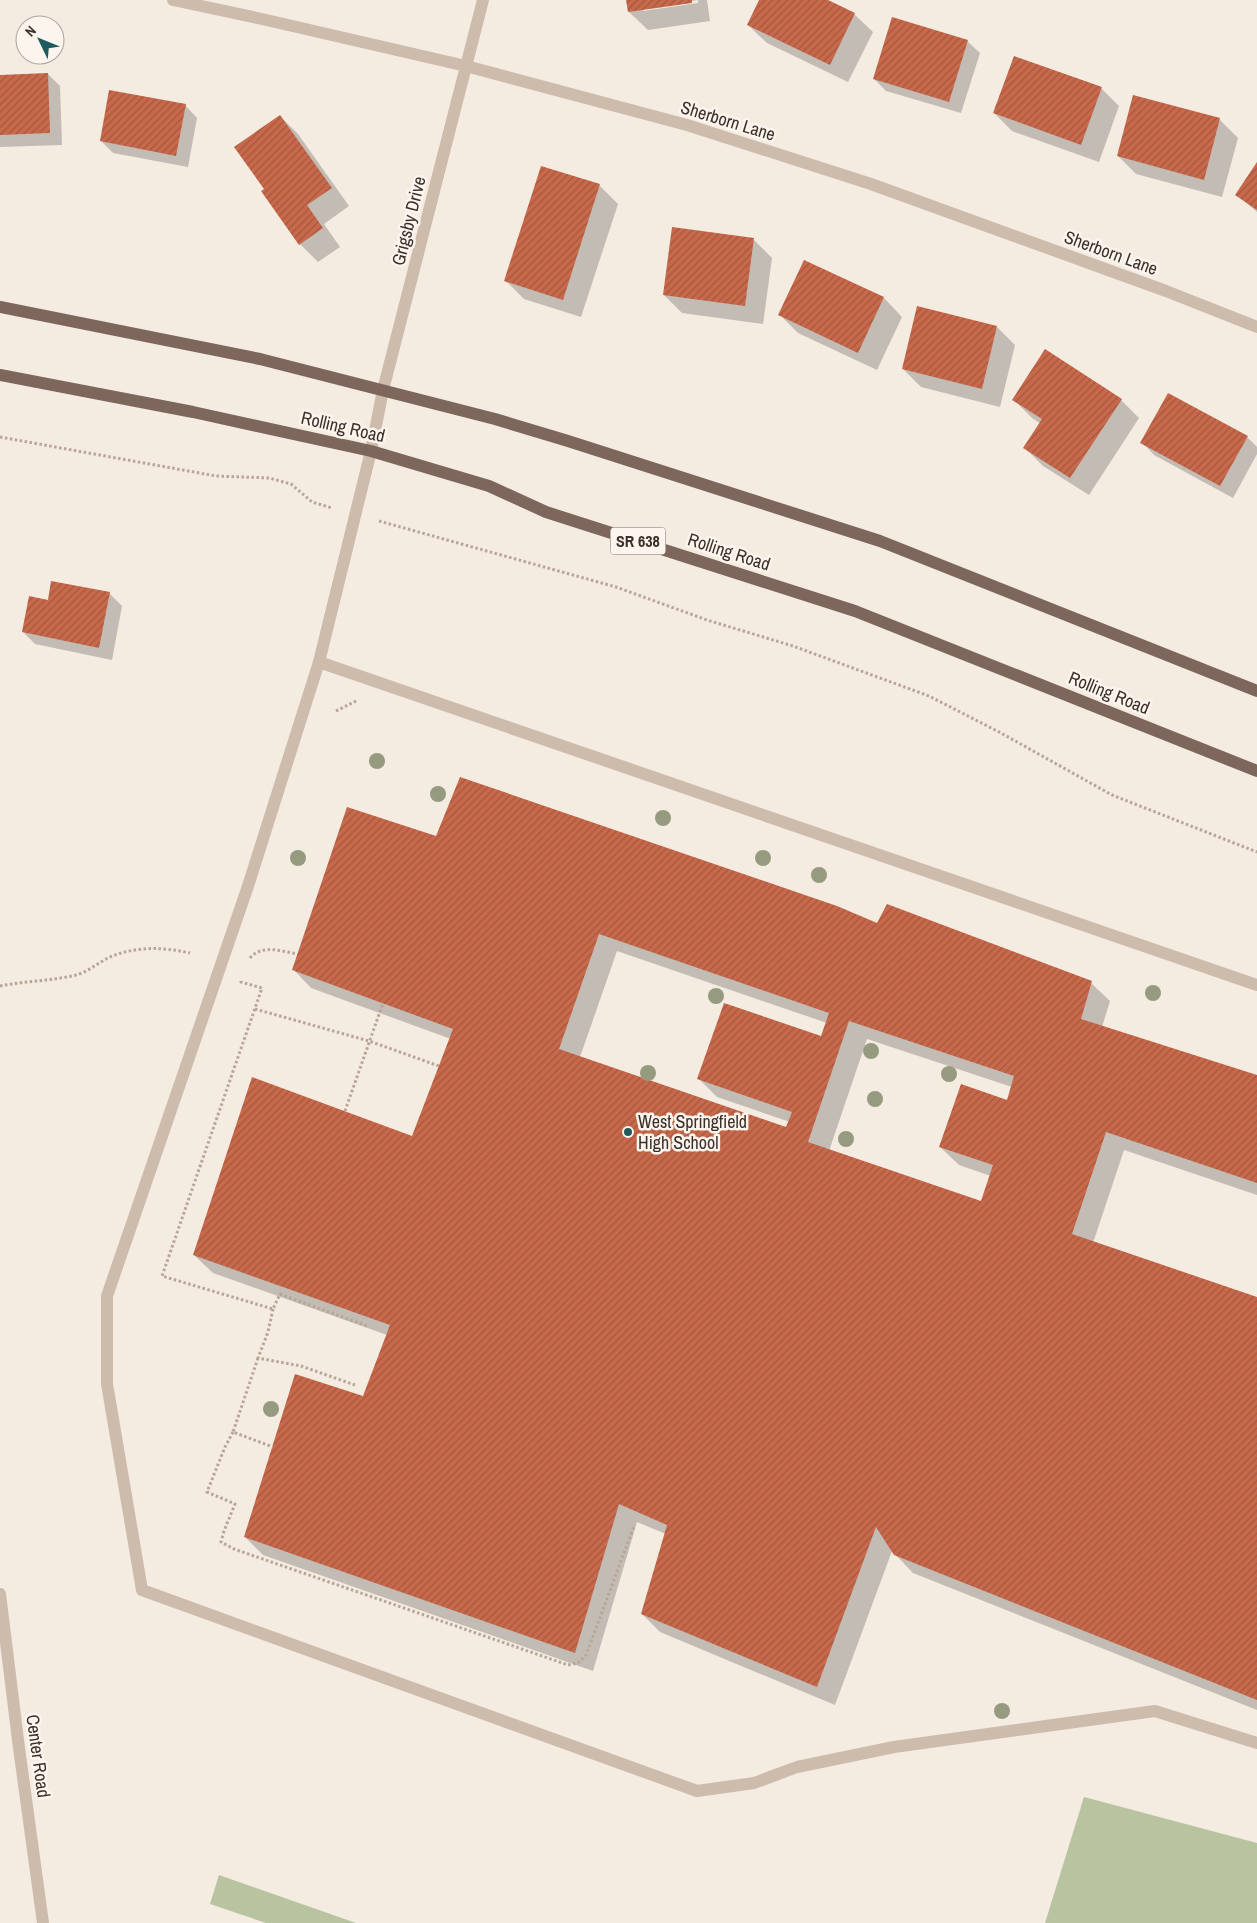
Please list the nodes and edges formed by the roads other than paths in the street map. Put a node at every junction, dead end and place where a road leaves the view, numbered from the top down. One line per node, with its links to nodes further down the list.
1 (173, 0): 3 (street, Sherborn Lane)
2 (483, 0): 3 (street, Grigsby Drive)
3 (466, 66): 5 (street, Sherborn Lane); 7 (street, Grigsby Drive)
4 (0, 306): 7 (main road)
5 (1257, 327)
6 (0, 375): 8 (main road, Rolling Road / SR 638)
7 (384, 390): 8 (street, Grigsby Drive); 10 (main road)
8 (371, 451): 9 (street, Grigsby Drive); 11 (main road, Rolling Road / SR 638)
9 (319, 662): 12 (street); 14 (street, Grigsby Drive)
10 (1257, 690)
11 (1257, 771)
12 (1257, 985)
13 (0, 1598): 15 (street, Center Road)
14 (1257, 1743)
15 (43, 1923)

